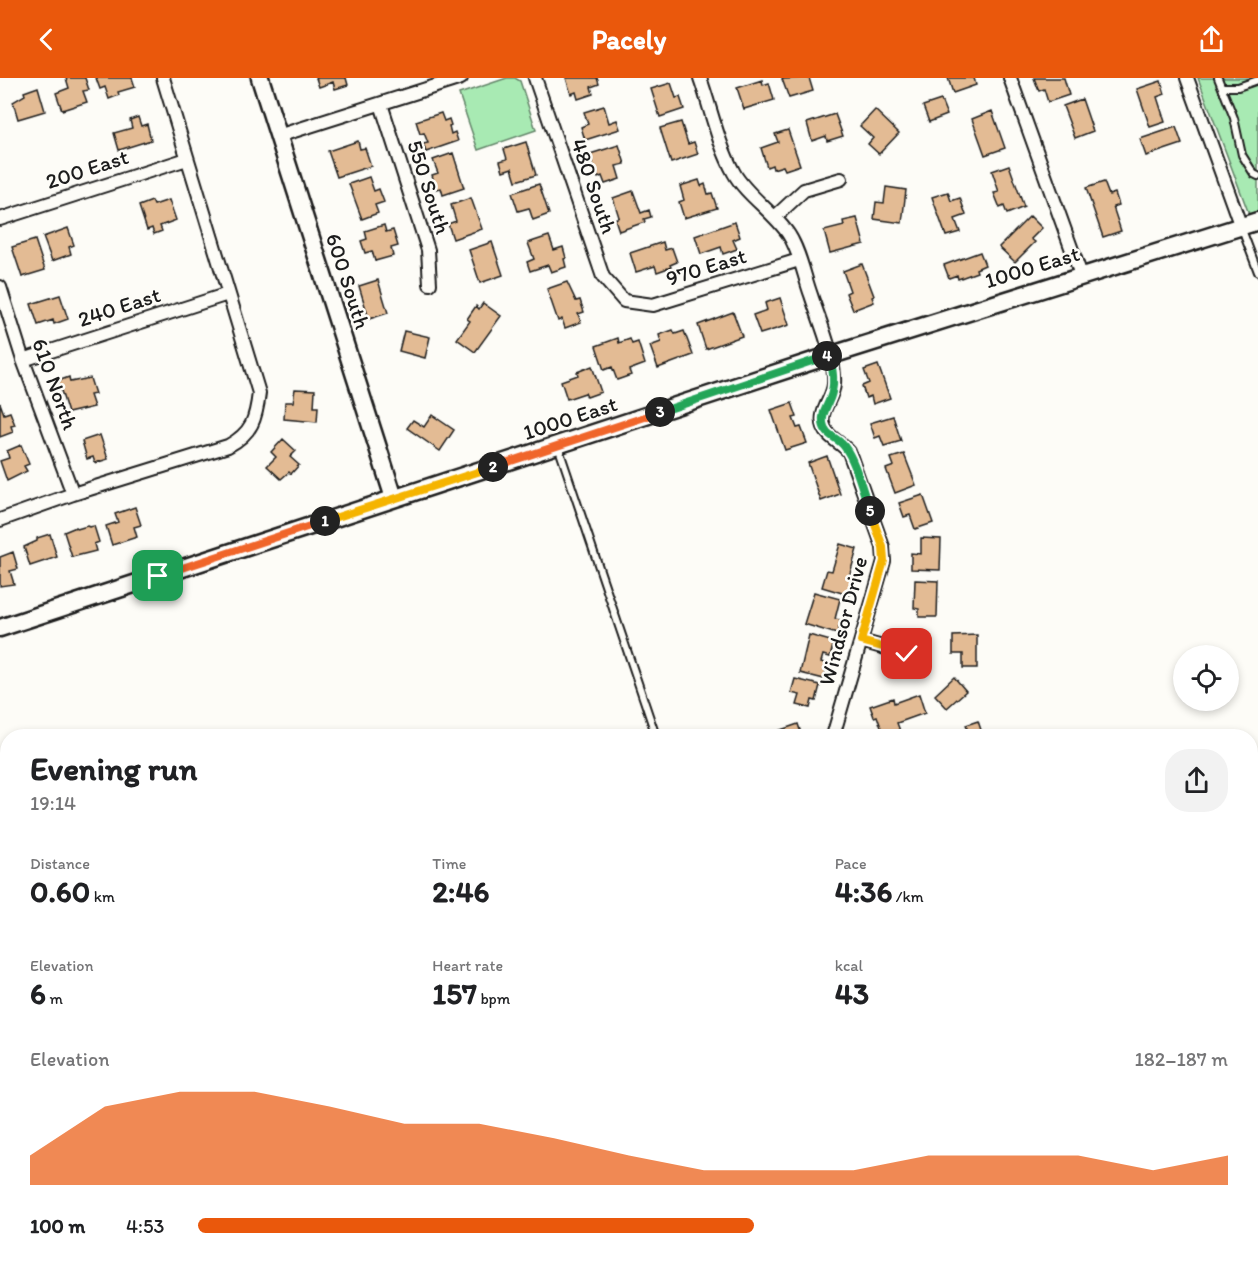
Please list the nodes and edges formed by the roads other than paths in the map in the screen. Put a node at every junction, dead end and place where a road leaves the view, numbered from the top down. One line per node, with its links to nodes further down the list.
1 (163, 78): 13 (street)
2 (260, 78): 12 (street, 600 South)
3 (461, 78): 11 (street)
4 (535, 78): 26 (street, 480 South)
5 (700, 78): 16 (street)
6 (1010, 78): 22 (street)
7 (1187, 78): 19 (street)
8 (1218, 78): 10 (lane)
9 (1258, 80): 10 (lane)
10 (1221, 87): 14 (lane)
11 (381, 104): 12 (street); 23 (street, 550 South)
12 (278, 136): 31 (street, 600 South)
13 (187, 159): 17 (street, 200 East); 25 (street)
14 (1258, 176)
15 (841, 179): 16 (street)
16 (775, 218): 20 (street)
17 (0, 219)
18 (1258, 221): 19 (street, 1000 East)
19 (1241, 227): 21 (lane); 22 (street, 1000 East)
20 (799, 260): 26 (street, 970 East); 27 (street)
21 (1258, 272)
22 (1081, 275): 27 (street, 1000 East)
23 (430, 284)
24 (0, 287): 28 (street, 610 North)
25 (228, 294): 28 (street, 240 East); 30 (street)
26 (624, 301)
27 (830, 355): 29 (street, 1000 East); 34 (street, Windsor Drive)
28 (23, 360): 30 (street, 610 North)
29 (558, 446): 31 (street, 1000 East); 36 (lane)
30 (74, 494): 32 (street)
31 (394, 498): 33 (street, 1000 East)
32 (0, 520)
33 (0, 628)
34 (861, 641): 35 (street); 37 (street, Windsor Drive)
35 (907, 654)
36 (654, 729)
37 (834, 729)

